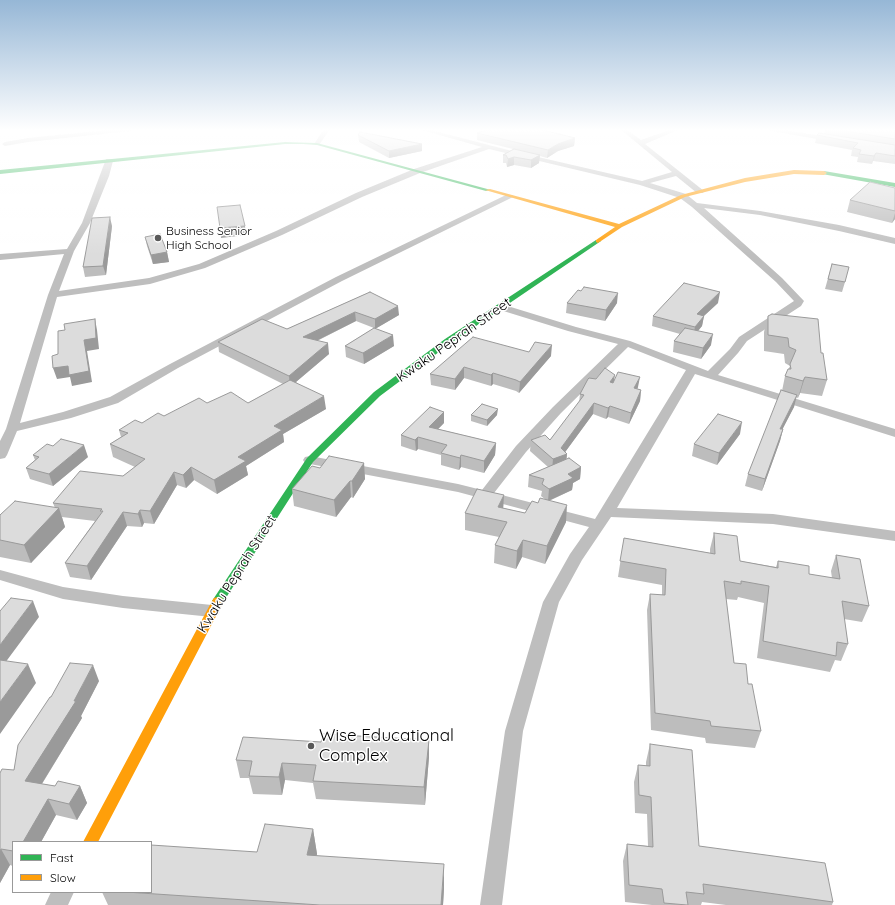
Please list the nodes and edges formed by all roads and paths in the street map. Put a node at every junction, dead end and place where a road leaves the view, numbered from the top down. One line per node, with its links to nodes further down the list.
1 (106, 171): 13 (street)
2 (417, 171): 9 (street); 15 (street)
3 (593, 171): 5 (street)
4 (678, 173): 5 (street); 7 (street)
5 (642, 183): 8 (street)
6 (895, 185): 7 (street, Kwaku Peprah Street)
7 (700, 191): 8 (street, Kwaku Peprah Street)
8 (683, 196): 10 (street); 11 (street, Kwaku Peprah Street)
9 (509, 197): 11 (street); 20 (street)
10 (694, 205): 12 (street); 19 (street)
11 (620, 226): 16 (street, Kwaku Peprah Street)
12 (895, 241)
13 (70, 251): 14 (street); 15 (street)
14 (0, 257)
15 (53, 296): 20 (street)
16 (501, 307): 17 (street); 23 (street, Kwaku Peprah Street)
17 (626, 343): 18 (street); 24 (street)
18 (692, 369): 19 (street); 25 (street)
19 (710, 376): 21 (street)
20 (12, 429): 22 (street)
21 (895, 433)
22 (0, 455)
23 (310, 460): 24 (street); 28 (street, Kwaku Peprah Street)
24 (485, 495): 25 (street)
25 (602, 518): 26 (street); 32 (street)
26 (895, 536)
27 (0, 575): 28 (street)
28 (212, 611): 29 (street, Kwaku Peprah Street)
29 (91, 841)
30 (62, 893): 31 (street)
31 (56, 905)
32 (491, 905)

